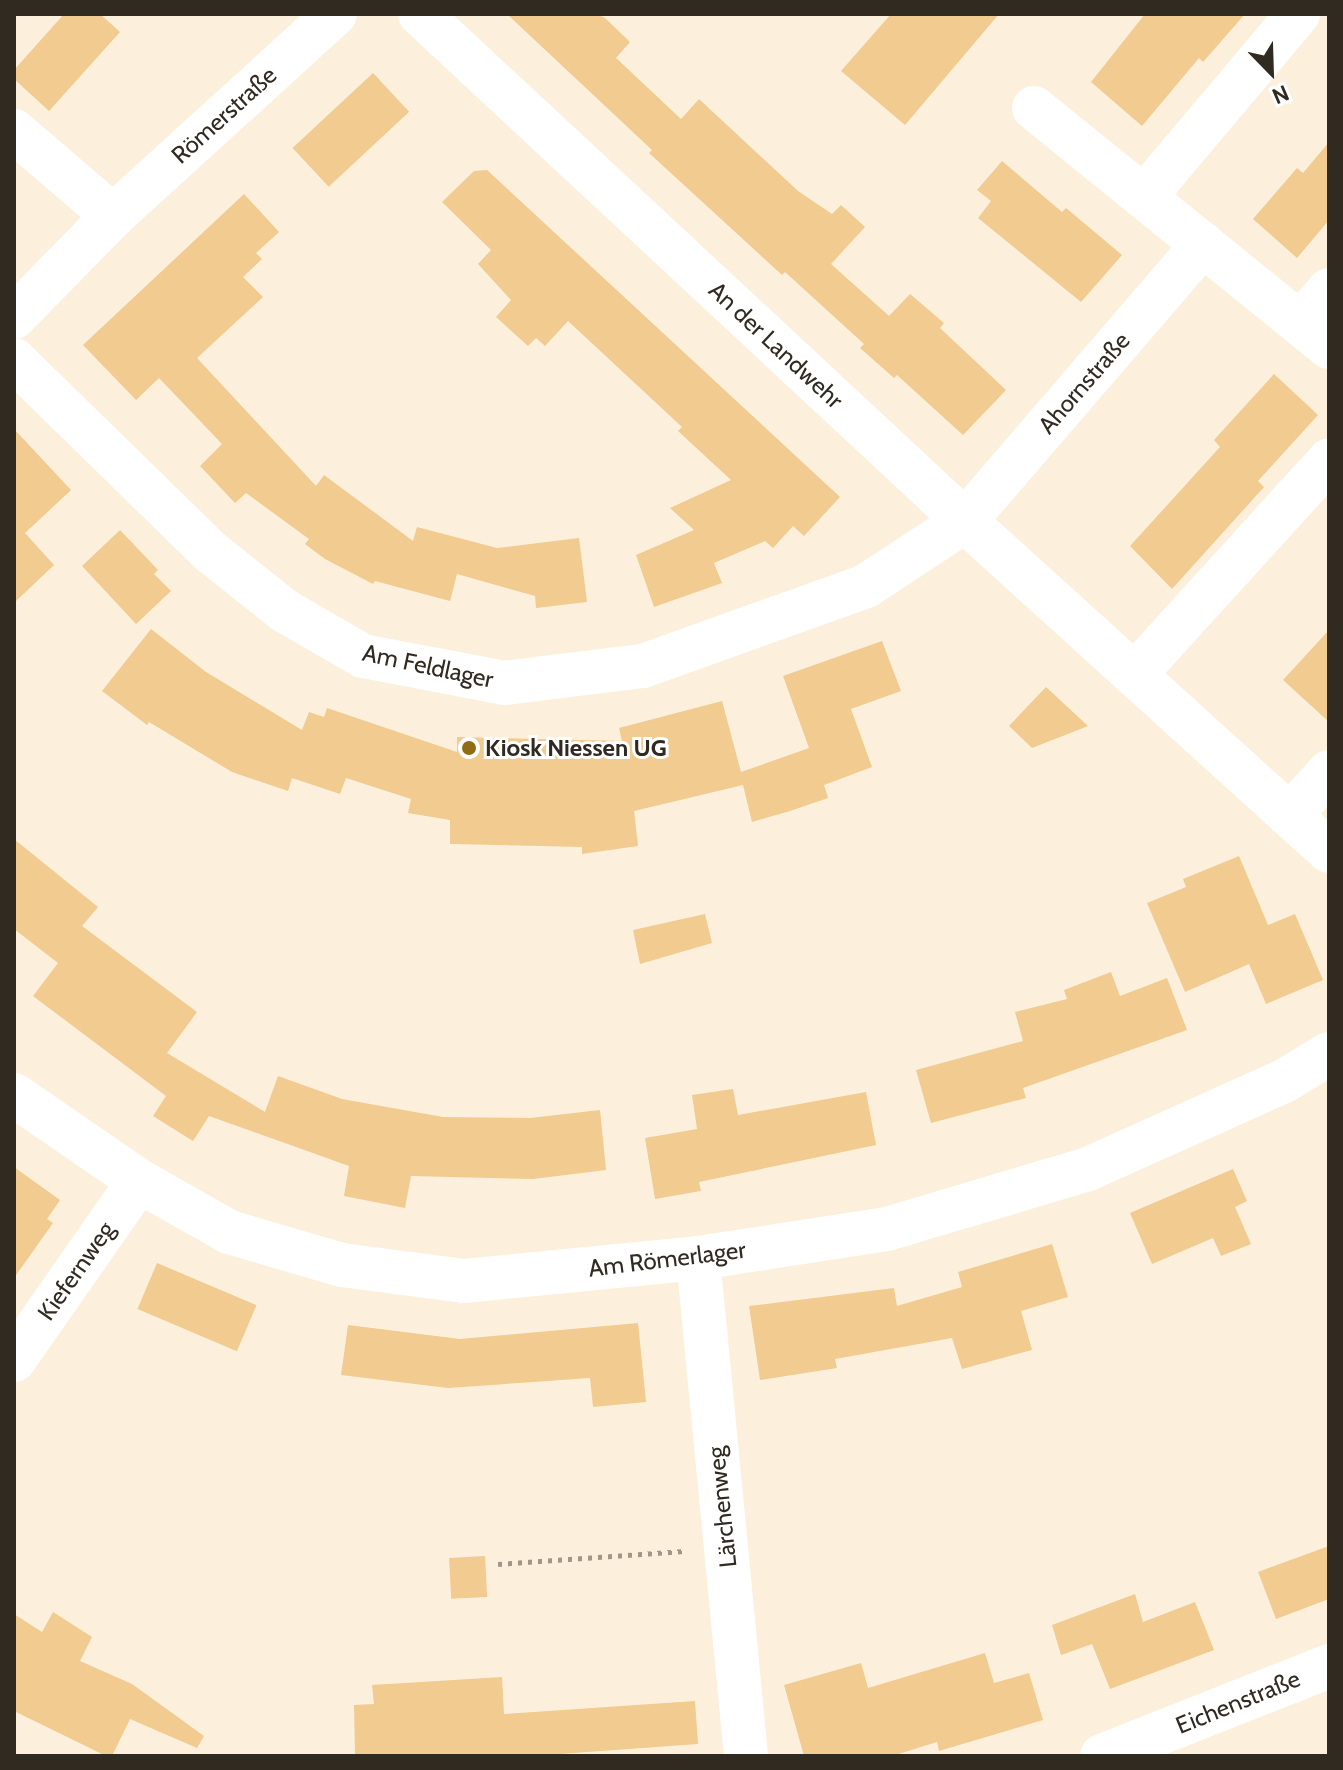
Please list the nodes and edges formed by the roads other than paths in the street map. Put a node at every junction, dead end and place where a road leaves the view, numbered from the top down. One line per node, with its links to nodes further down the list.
1 (335, 14): 7 (street, Römerstraße)
2 (420, 14): 14 (street, An der Landwehr)
3 (1298, 14): 6 (street)
4 (1034, 108): 6 (street)
5 (14, 131): 7 (street)
6 (1144, 197): 8 (street)
7 (113, 216): 10 (street, Römerstraße)
8 (1203, 244): 11 (street); 14 (street, Ahornstraße)
9 (1329, 290): 11 (street)
10 (14, 317)
11 (1315, 334)
12 (14, 360): 14 (street, Am Feldlager)
13 (1329, 461): 15 (street)
14 (965, 521): 15 (street, An der Landwehr)
15 (1134, 675): 17 (street, An der Landwehr)
16 (1329, 772): 17 (street)
17 (1291, 814): 18 (street, An der Landwehr)
18 (1329, 851)
19 (1329, 1054): 22 (street, Am Römerlager)
20 (14, 1095): 21 (street, Am Römerlager)
21 (139, 1181): 22 (street, Am Römerlager); 23 (street, Kiefernweg)
22 (698, 1258): 25 (street, Lärchenweg)
23 (14, 1360)
24 (1329, 1666): 26 (street, Eichenstraße)
25 (746, 1756)
26 (1102, 1756)

